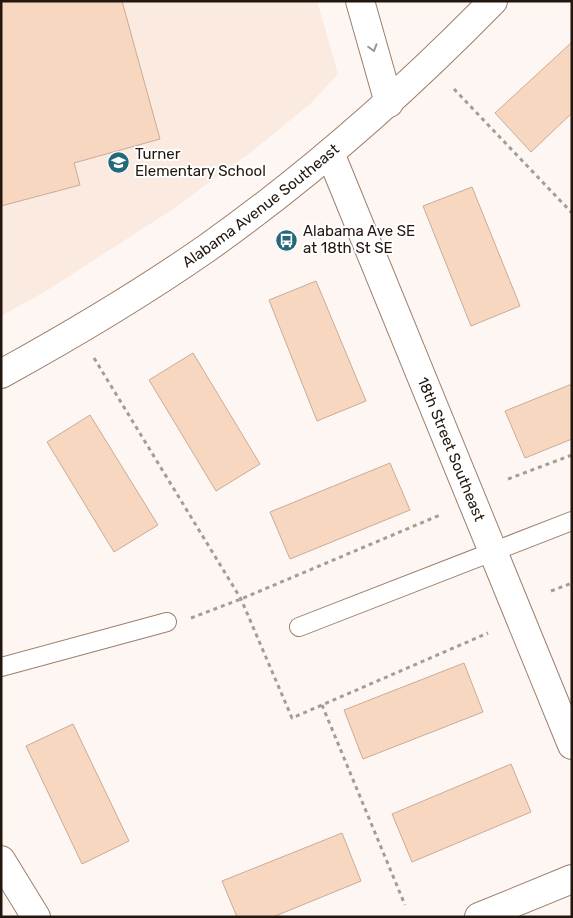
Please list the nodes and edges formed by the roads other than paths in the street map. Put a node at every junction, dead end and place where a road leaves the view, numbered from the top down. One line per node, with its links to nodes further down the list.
1 (360, 1): 3 (street, one-way to 3)
2 (493, 1): 3 (street, Alabama Avenue Southeast)
3 (389, 103): 4 (street, Alabama Avenue Southeast)
4 (330, 153): 5 (street, Alabama Avenue Southeast); 7 (street, 18th Street Southeast)
5 (1, 374)
6 (572, 521): 7 (lane)
7 (493, 552): 9 (lane); 11 (street, 18th Street Southeast)
8 (167, 622): 10 (lane)
9 (299, 627)
10 (1, 667)
11 (572, 746)
12 (1, 860): 14 (street)
13 (572, 879): 15 (street)
14 (36, 917)
15 (479, 917)

